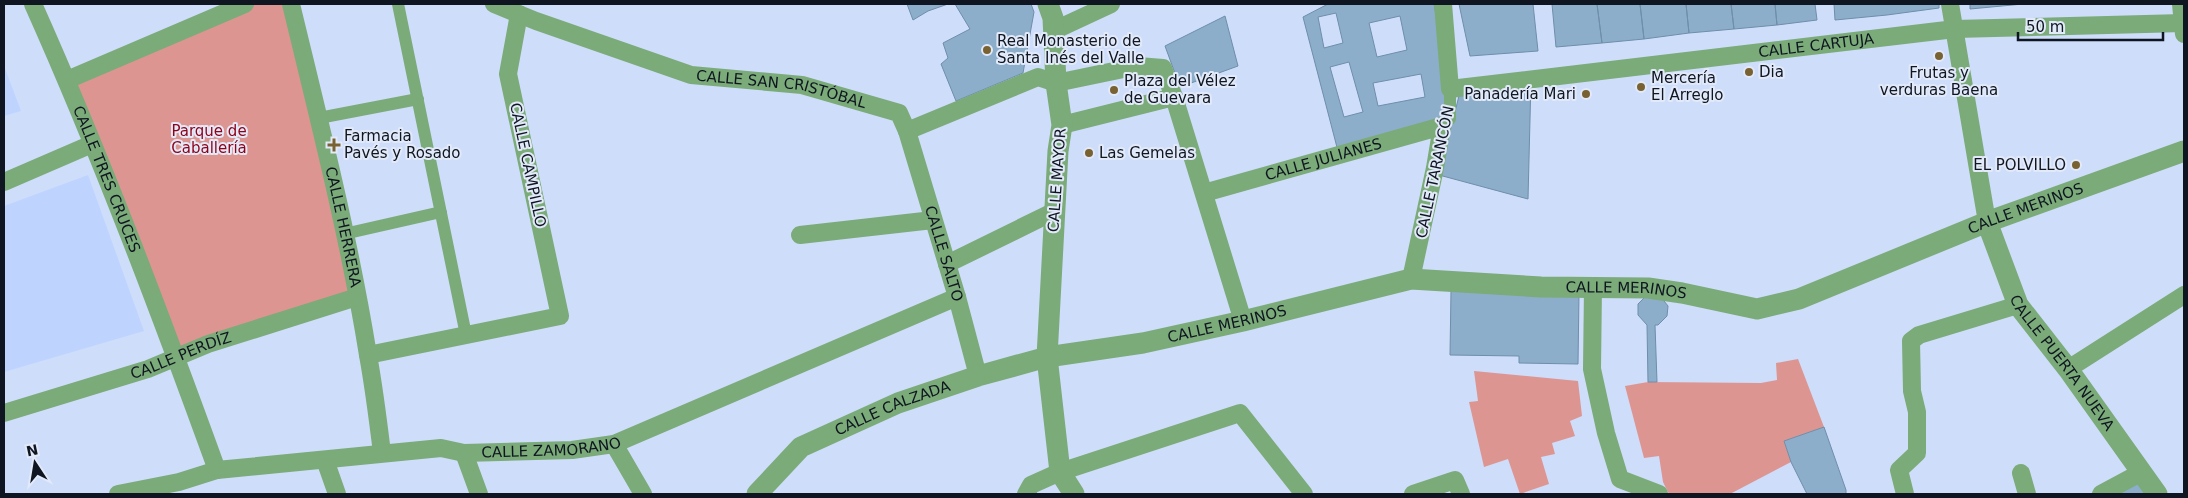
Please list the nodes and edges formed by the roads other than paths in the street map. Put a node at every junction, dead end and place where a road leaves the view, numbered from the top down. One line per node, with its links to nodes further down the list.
1 (33, 4): 15 (street, CALLE TRES CRUCES)
2 (245, 4): 15 (street)
3 (291, 4): 20 (street, CALLE HERRERA)
4 (398, 4): 19 (street)
5 (494, 4): 11 (street, CALLE SAN CRISTÓBAL)
6 (1048, 4): 14 (street, CALLE MAYOR)
7 (1111, 4): 14 (street)
8 (1443, 4): 17 (street, CALLE TARANCÓN)
9 (1950, 4): 12 (street)
10 (2181, 4): 13 (street)
11 (519, 14): 23 (street, CALLE SAN CRISTÓBAL); 42 (street, CALLE CAMPILLO)
12 (1955, 29): 13 (street, CALLE CARTUJA); 17 (street, CALLE CARTUJA); 31 (street)
13 (2184, 29)
14 (1053, 31): 16 (street, CALLE MAYOR)
15 (67, 80): 24 (street, CALLE TRES CRUCES)
16 (1056, 83): 18 (street); 21 (street, CALLE MAYOR); 23 (street)
17 (1450, 89): 22 (street, CALLE TARANCÓN)
18 (1174, 97): 21 (street); 27 (street)
19 (418, 99): 20 (street); 29 (street)
20 (319, 118): 32 (street, CALLE HERRERA)
21 (1062, 125): 28 (street, CALLE MAYOR)
22 (1442, 126): 27 (street, CALLE JULIANES); 35 (street, CALLE TARANCÓN)
23 (906, 130): 30 (street, CALLE SALTO)
24 (92, 144): 26 (street); 44 (street, CALLE TRES CRUCES)
25 (2184, 151): 31 (street, CALLE MERINOS)
26 (4, 182)
27 (1204, 193): 41 (street)
28 (1055, 211): 34 (street); 45 (street, CALLE MAYOR)
29 (441, 212): 32 (street); 42 (street)
30 (933, 220): 33 (street); 34 (street, CALLE SALTO)
31 (1987, 222): 36 (street, CALLE MERINOS); 40 (street, CALLE PUERTA NUEVA)
32 (344, 234): 38 (street, CALLE HERRERA)
33 (800, 235)
34 (947, 264): 39 (street, CALLE SALTO)
35 (1411, 279): 36 (street, CALLE MERINOS); 41 (street, CALLE MERINOS)
36 (1593, 287): 68 (street)
37 (2184, 296): 46 (street)
38 (357, 297): 43 (street, CALLE HERRERA); 44 (street, CALLE PERDÍZ)
39 (957, 298): 47 (street, CALLE SALTO); 49 (street, CALLE ZAMORANO)
40 (2018, 305): 46 (street, CALLE PUERTA NUEVA); 69 (street)
41 (1243, 321): 45 (street, CALLE MERINOS)
42 (466, 335): 43 (street)
43 (368, 355): 51 (street, CALLE HERRERA)
44 (176, 357): 48 (street, CALLE PERDÍZ); 53 (street, CALLE TRES CRUCES)
45 (1048, 357): 47 (street, CALLE CALZADA); 54 (street, CALLE MAYOR)
46 (2068, 369): 55 (street, CALLE PUERTA NUEVA)
47 (978, 376): 63 (street, CALLE CALZADA)
48 (4, 413)
49 (614, 444): 50 (street, CALLE ZAMORANO); 62 (street)
50 (464, 452): 51 (street, CALLE ZAMORANO); 61 (street)
51 (382, 453): 52 (street, CALLE ZAMORANO)
52 (325, 460): 53 (street, CALLE ZAMORANO); 60 (street)
53 (217, 470): 58 (street, CALLE ZAMORANO)
54 (1060, 472): 64 (street); 65 (street); 66 (street)
55 (2142, 472): 71 (street); 72 (street, CALLE PUERTA NUEVA)
56 (2021, 473): 70 (street)
57 (1458, 487): 67 (street)
58 (181, 488): 59 (street, CALLE ZAMORANO)
59 (118, 494)
60 (337, 494)
61 (479, 494)
62 (643, 494)
63 (757, 494)
64 (1026, 494)
65 (1074, 494)
66 (1304, 494)
67 (1413, 494)
68 (1659, 494)
69 (1905, 494)
70 (2027, 494)
71 (2100, 494)
72 (2157, 494)

